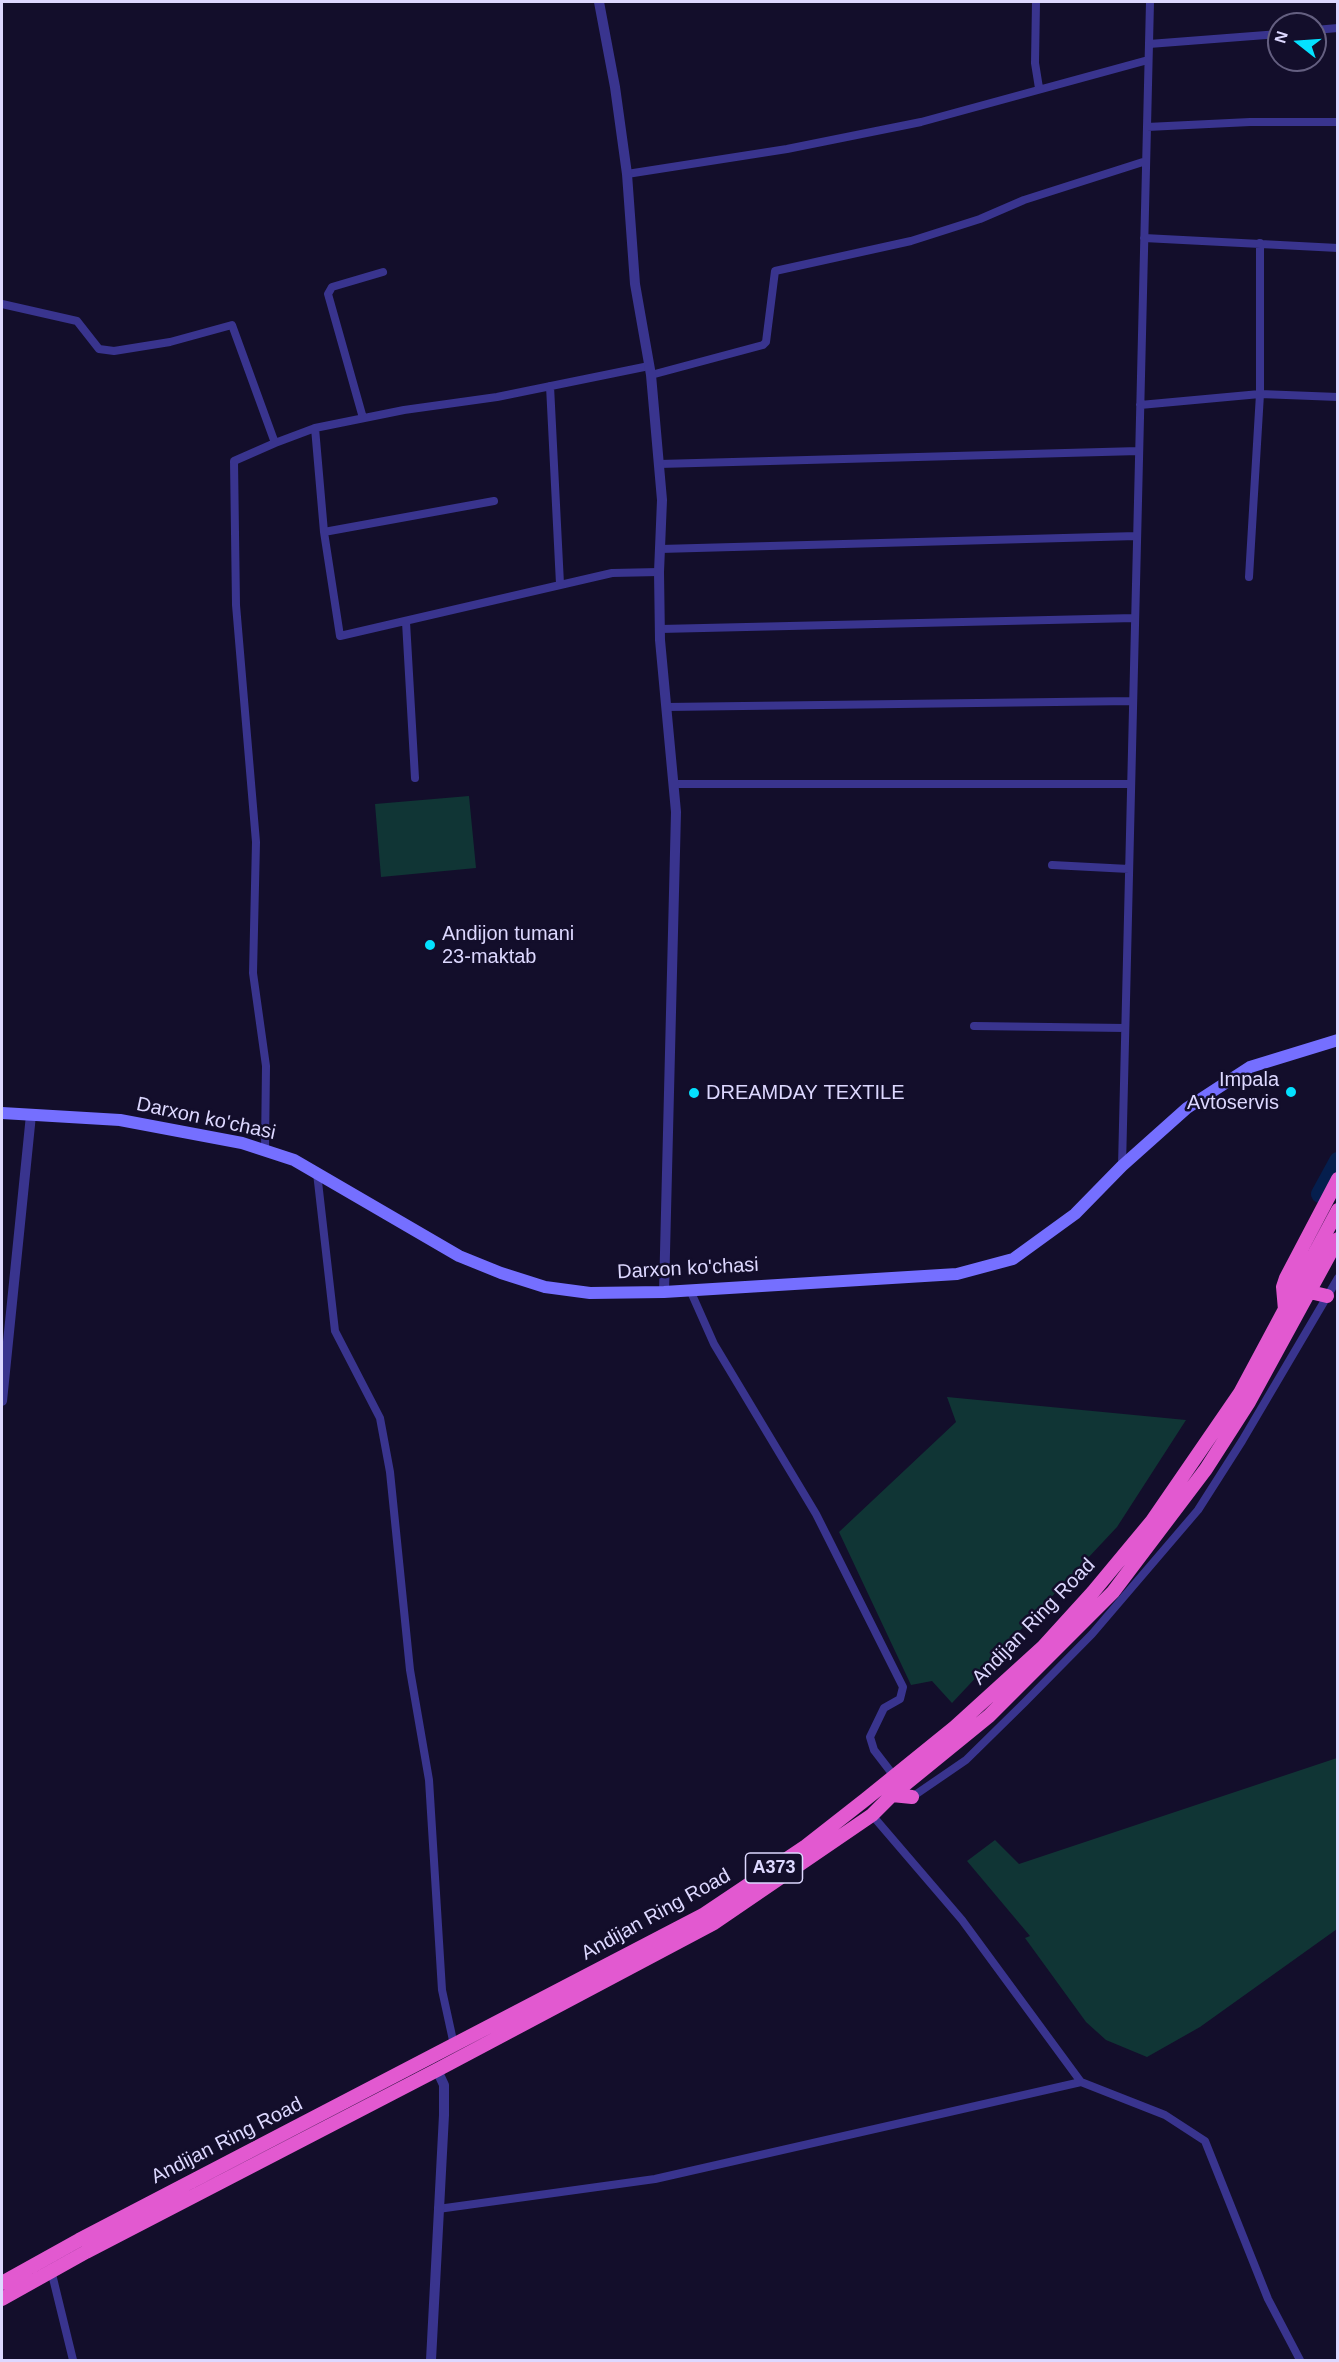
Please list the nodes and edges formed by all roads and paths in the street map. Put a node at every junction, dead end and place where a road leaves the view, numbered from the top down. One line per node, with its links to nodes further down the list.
1 (599, 2): 11 (street)
2 (1036, 2): 7 (street)
3 (1150, 2): 5 (street)
4 (1267, 35): 5 (street)
5 (1149, 44): 6 (street)
6 (1148, 60): 7 (street); 9 (street)
7 (1039, 88): 11 (street)
8 (1338, 122): 9 (street)
9 (1147, 127): 10 (street)
10 (1146, 161): 12 (street); 17 (street)
11 (627, 174): 17 (street)
12 (1144, 237): 13 (street); 21 (street)
13 (1260, 243): 14 (street); 19 (street)
14 (1338, 248)
15 (383, 272): 22 (street)
16 (2, 304): 24 (street)
17 (650, 371): 18 (street); 26 (street)
18 (550, 386): 22 (street); 33 (street)
19 (1260, 394): 20 (street); 21 (street); 32 (street)
20 (1338, 397)
21 (1140, 405): 25 (street)
22 (363, 418): 23 (street)
23 (315, 428): 24 (street); 28 (street)
24 (275, 443): 49 (street)
25 (1139, 451): 26 (street); 29 (street)
26 (659, 464): 30 (street)
27 (494, 501): 28 (street)
28 (324, 531): 35 (street)
29 (1137, 536): 30 (street); 34 (street)
30 (660, 549): 31 (street)
31 (659, 572): 33 (street); 36 (street)
32 (1249, 577)
33 (560, 584): 35 (street)
34 (1135, 618): 36 (street); 37 (street)
35 (406, 622): 39 (street)
36 (660, 629): 38 (street)
37 (1133, 701): 38 (street); 41 (street)
38 (666, 707): 40 (street)
39 (415, 778)
40 (673, 784): 41 (street); 57 (street)
41 (1131, 784): 43 (street)
42 (1052, 865): 43 (street)
43 (1129, 869): 45 (street)
44 (974, 1026): 45 (street)
45 (1125, 1028): 50 (street)
46 (1338, 1040): 50 (main road, Darxon ko'chasi)
47 (2, 1113): 48 (main road, Darxon ko'chasi)
48 (32, 1115): 49 (main road, Darxon ko'chasi); 61 (street)
49 (265, 1149): 51 (main road, Darxon ko'chasi)
50 (1122, 1166): 56 (main road, Darxon ko'chasi)
51 (317, 1173): 57 (main road, Darxon ko'chasi); 66 (street)
52 (1338, 1179): 60 (highway)
53 (1338, 1210): 60 (highway, Andijan Ring Road / A373)
54 (1338, 1239): 58 (highway, Andijan Ring Road / A373)
55 (1338, 1278): 59 (street)
56 (690, 1290): 57 (main road, Darxon ko'chasi); 62 (street)
57 (664, 1292)
58 (1310, 1292): 59 (highway); 63 (highway, Andijan Ring Road / A373)
59 (1327, 1296): 64 (street)
60 (1285, 1310): 62 (highway, Andijan Ring Road / A373)
61 (2, 1401)
62 (894, 1776): 66 (highway, Andijan Ring Road / A373)
63 (892, 1795): 64 (highway); 65 (highway, Andijan Ring Road / A373)
64 (912, 1797)
65 (872, 1815): 67 (highway, Andijan Ring Road / A373); 68 (street)
66 (454, 2045): 71 (highway, Andijan Ring Road / A373)
67 (437, 2070): 69 (street); 70 (highway, Andijan Ring Road / A373)
68 (1081, 2082): 69 (street); 75 (street)
69 (438, 2209): 74 (street)
70 (51, 2270): 72 (highway, Andijan Ring Road / A373); 73 (street)
71 (2, 2283)
72 (2, 2299)
73 (73, 2361)
74 (431, 2361)
75 (1300, 2361)

